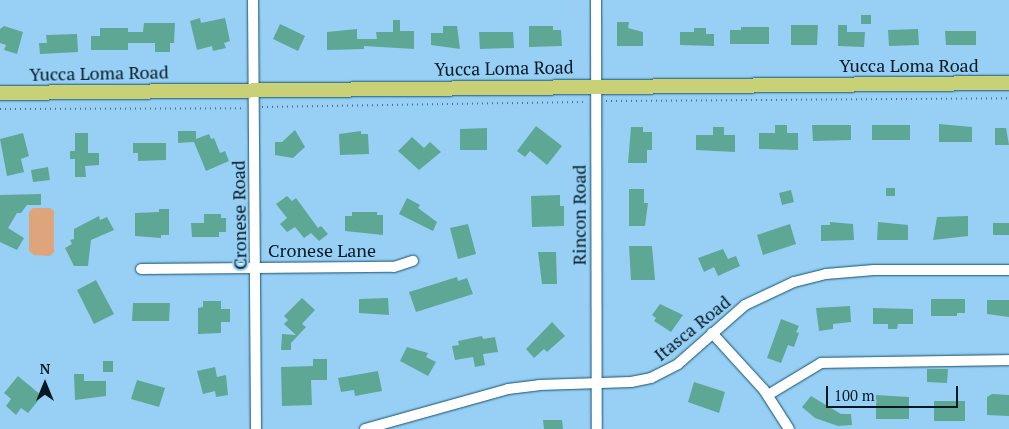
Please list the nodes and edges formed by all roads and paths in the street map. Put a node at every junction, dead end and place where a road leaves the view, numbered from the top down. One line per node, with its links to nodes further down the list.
1 (253, 0): 5 (street, Cronese Road)
2 (596, 0): 4 (street, Rincon Road)
3 (1009, 83): 4 (main road, Yucca Loma Road)
4 (595, 86): 5 (main road, Yucca Loma Road); 19 (street, Rincon Road)
5 (254, 90): 6 (main road, Yucca Loma Road); 14 (street, Cronese Road)
6 (0, 93)
7 (1009, 98): 8 (path)
8 (603, 101)
9 (583, 102): 11 (path)
10 (247, 108): 12 (path)
11 (262, 108)
12 (0, 109)
13 (413, 261): 14 (street, Cronese Lane)
14 (256, 267): 15 (street, Cronese Lane); 22 (street, Cronese Road)
15 (141, 269)
16 (1009, 270): 17 (street, Itasca Road)
17 (712, 332): 19 (street, Itasca Road); 20 (street)
18 (1009, 360): 20 (street)
19 (597, 383): 21 (street, Itasca Road); 24 (street, Rincon Road)
20 (768, 395): 25 (street)
21 (397, 425): 23 (street, Itasca Road)
22 (256, 429)
23 (365, 429)
24 (597, 429)
25 (790, 429)

